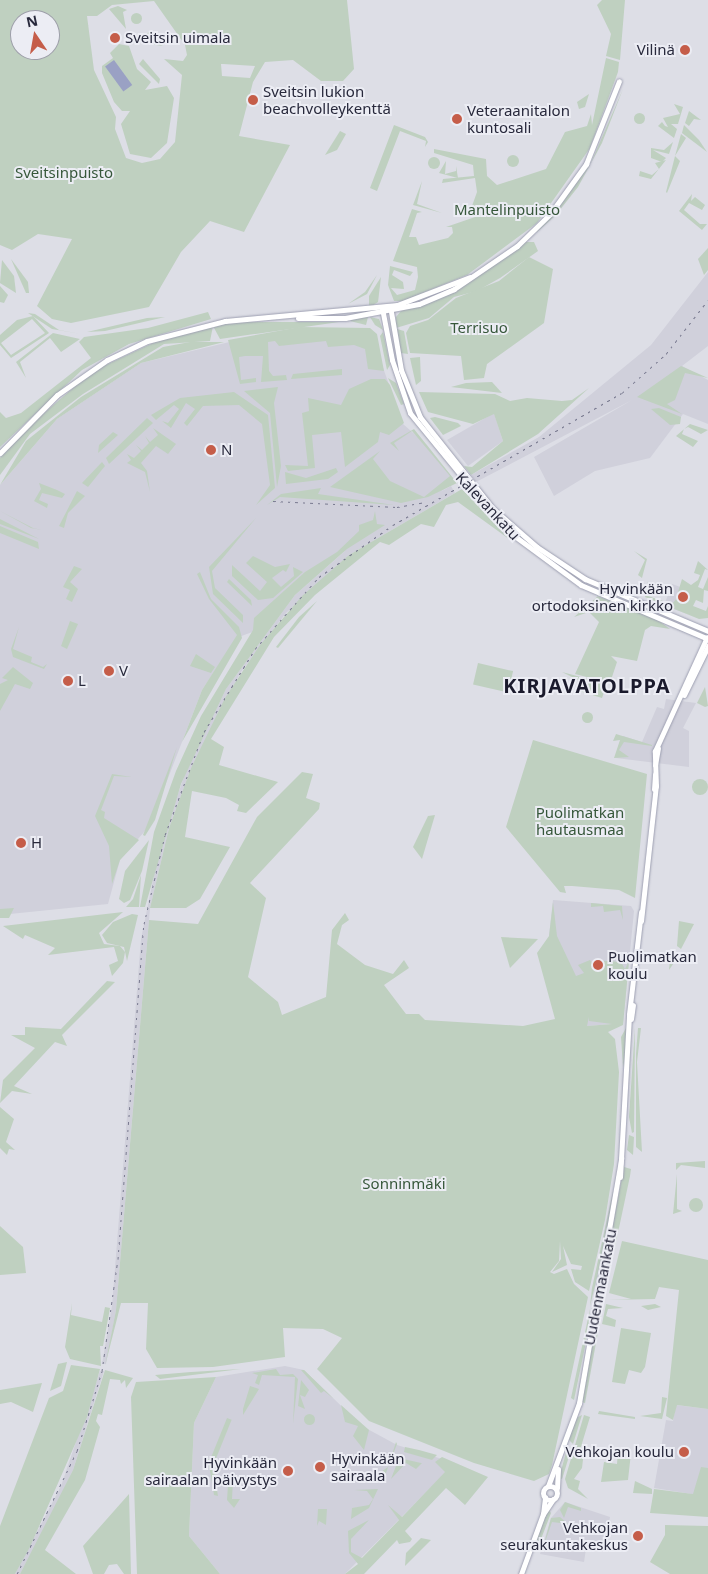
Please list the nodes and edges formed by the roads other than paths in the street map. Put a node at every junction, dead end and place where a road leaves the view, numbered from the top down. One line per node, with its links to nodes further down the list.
1 (619, 81): 2 (main road)
2 (390, 309): 3 (main road); 5 (main road, Kalevankatu)
3 (382, 310): 4 (main road); 6 (main road, Kalevankatu)
4 (0, 453)
5 (708, 631)
6 (708, 637): 8 (main road, Uudenmaankatu)
7 (708, 646): 8 (main road, Uudenmaankatu)
8 (680, 701): 9 (main road, Uudenmaankatu)
9 (558, 1467): 10 (main road, Uudenmaankatu); 11 (main road, Uudenmaankatu)
10 (548, 1486): 11 (main road); 12 (main road, Uudenmaankatu)
11 (557, 1489): 13 (main road, Uudenmaankatu)
12 (545, 1497): 13 (main road); 14 (main road)
13 (554, 1499): 14 (main road)
14 (543, 1514): 15 (main road)
15 (521, 1574)

